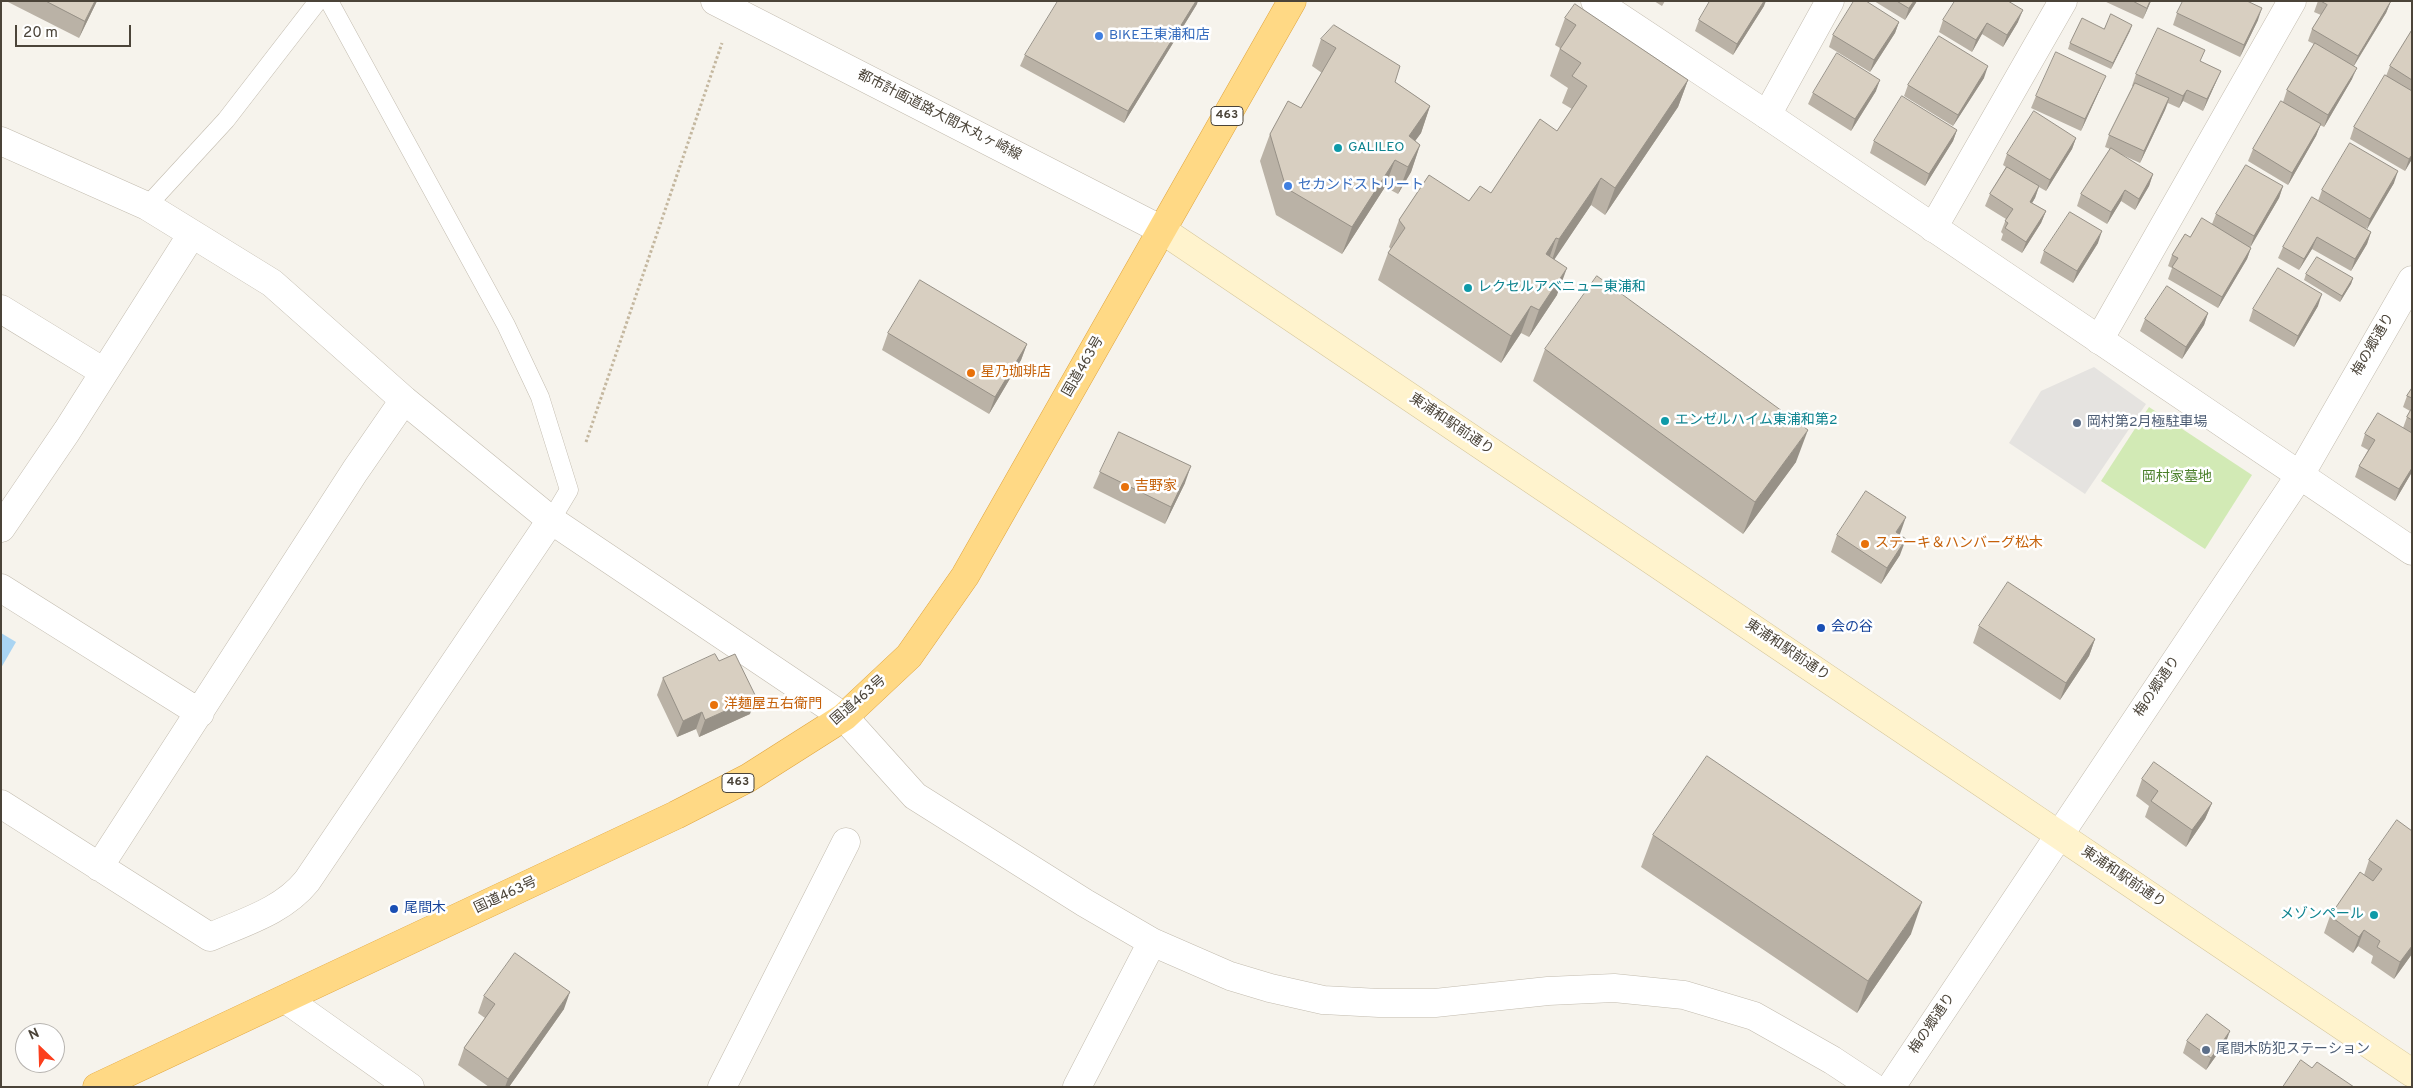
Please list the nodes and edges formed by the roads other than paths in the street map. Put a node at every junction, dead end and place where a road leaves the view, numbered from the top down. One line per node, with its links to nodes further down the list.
1 (318, 1): 11 (lane)
2 (328, 1): 21 (lane)
3 (1292, 1): 13 (highway, 国道463号 / 463)
4 (1595, 1): 9 (street)
5 (1830, 1): 9 (street)
6 (2063, 1): 12 (street)
7 (2292, 1): 17 (street)
8 (728, 4): 13 (street, 都市計画道路大間木丸ヶ崎線)
9 (1767, 115): 12 (street)
10 (1, 141): 11 (street)
11 (147, 206): 14 (street)
12 (1932, 228): 17 (street)
13 (1162, 230): 26 (highway, 国道463号 / 463); 28 (main road, 東浦和駅前通り)
14 (192, 234): 18 (street); 19 (street)
15 (2412, 280): 20 (street, 梅の郷通り)
16 (1, 309): 18 (street)
17 (2099, 340): 20 (street)
18 (104, 372): 22 (street)
19 (404, 400): 21 (street); 25 (street)
20 (2300, 475): 23 (street); 28 (street, 梅の郷通り)
21 (551, 520): 26 (street); 30 (street)
22 (1, 528)
23 (2412, 551)
24 (1, 588): 25 (street)
25 (200, 712): 30 (street)
26 (844, 717): 31 (street); 32 (highway, 国道463号 / 463)
27 (1, 804): 30 (street)
28 (2059, 835): 33 (main road, 東浦和駅前通り); 39 (street, 梅の郷通り)
29 (846, 842): 36 (street)
30 (99, 867)
31 (1152, 942): 37 (street); 38 (street)
32 (286, 1000): 34 (highway, 国道463号 / 463); 35 (street)
33 (2412, 1073)
34 (98, 1087)
35 (410, 1087)
36 (722, 1087)
37 (1077, 1087)
38 (1873, 1087)
39 (1891, 1087)

